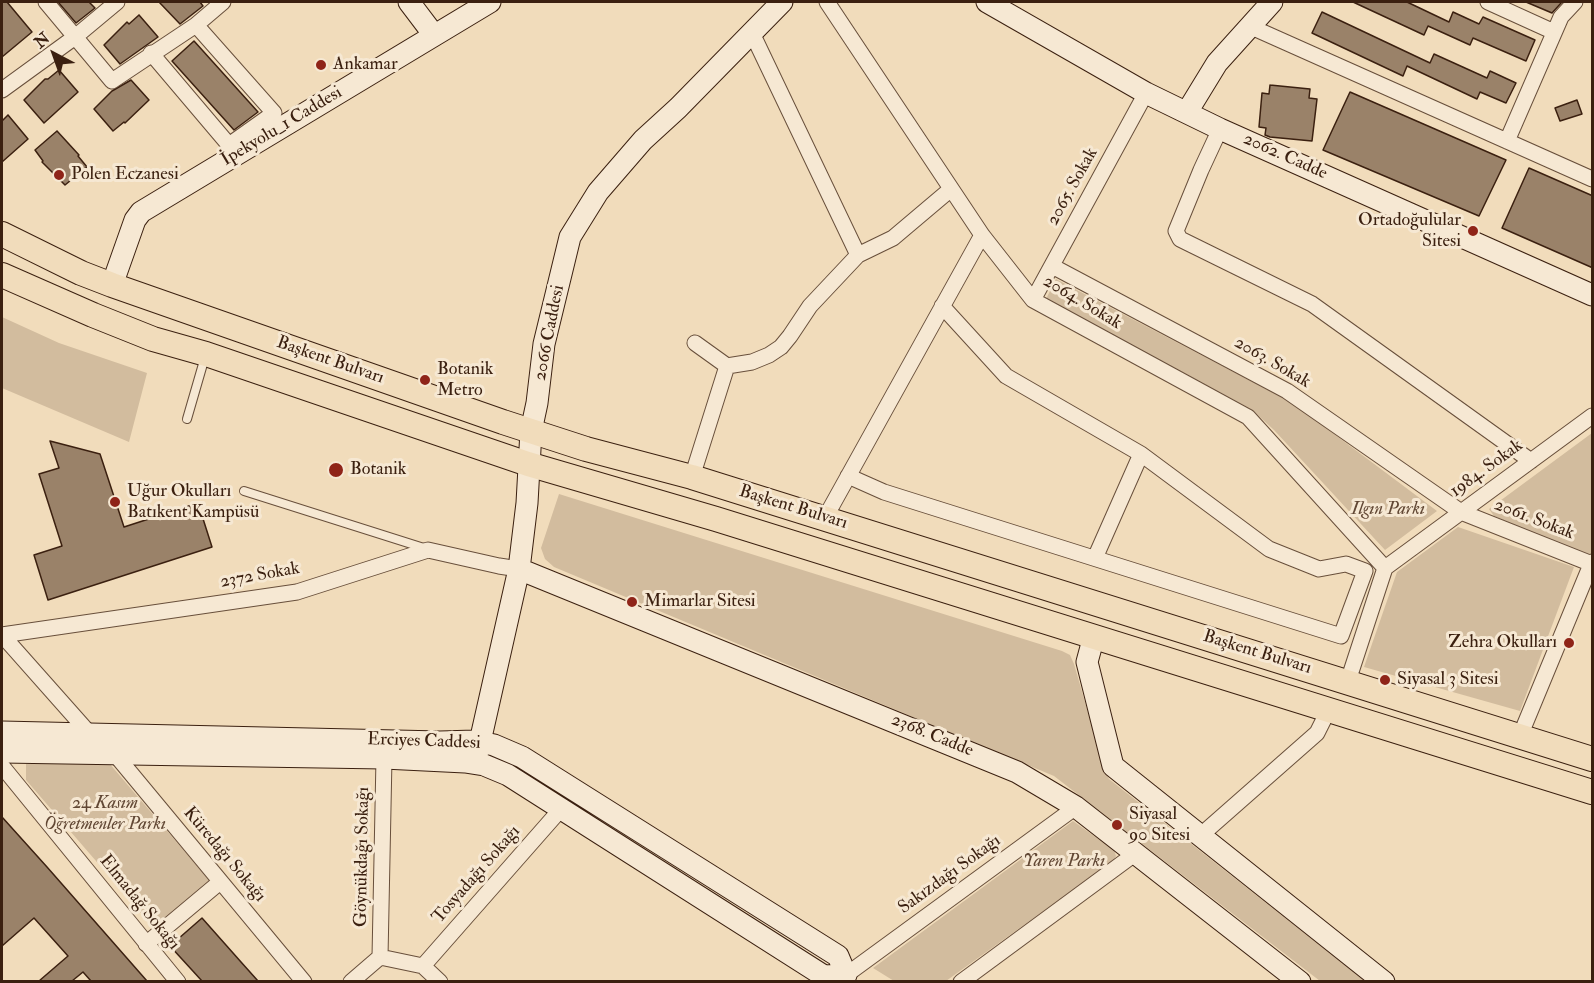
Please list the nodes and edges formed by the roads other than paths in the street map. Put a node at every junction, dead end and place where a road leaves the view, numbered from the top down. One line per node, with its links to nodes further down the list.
1 (46, 2): 17 (street)
2 (117, 2): 17 (street)
3 (223, 2): 12 (street)
4 (409, 2): 16 (street)
5 (490, 2): 16 (street, İpekyolu_1 Caddesi)
6 (782, 2): 15 (street, 2066 Caddesi)
7 (827, 2): 25 (street, 2064. Sokak)
8 (1272, 2): 13 (street)
9 (1488, 2): 14 (street)
10 (1575, 2): 14 (street)
11 (998, 4): 20 (street, 2062. Cadde)
12 (196, 25): 18 (street); 18 (street)
13 (1249, 26): 21 (street); 23 (street)
14 (1554, 32): 23 (street)
15 (752, 33): 28 (street); 40 (street, 2066 Caddesi)
16 (434, 35): 31 (street, İpekyolu_1 Caddesi)
17 (75, 37): 18 (street); 19 (street)
18 (151, 53)
19 (2, 90)
20 (1146, 93): 21 (street, 2062. Cadde); 29 (street, 2065. Sokak)
21 (1187, 112): 22 (street, 2062. Cadde)
22 (1220, 129): 32 (street, 2062. Cadde); 42 (street)
23 (1507, 141): 24 (street)
24 (1593, 179)
25 (951, 189): 27 (street, 2064. Sokak); 28 (street)
26 (2, 234): 31 (main road, Başkent Bulvarı)
27 (981, 235): 33 (street, 2064. Sokak); 34 (street)
28 (858, 255): 37 (street)
29 (1052, 266): 33 (street, 2065. Sokak); 47 (street, 2063. Sokak)
30 (2, 275): 36 (main road, Başkent Bulvarı)
31 (112, 285): 40 (main road, Başkent Bulvarı)
32 (1593, 295)
33 (1033, 300): 52 (street, 2064. Sokak)
34 (942, 306): 41 (street); 44 (street)
35 (695, 343): 37 (street)
36 (206, 354): 39 (lane); 43 (main road, Başkent Bulvarı)
37 (727, 366): 45 (street)
38 (1593, 416): 42 (street, 1984. Sokak)
39 (187, 419)
40 (531, 431): 43 (street, 2066 Caddesi); 45 (main road, Başkent Bulvarı)
41 (1141, 454): 50 (street); 50 (street)
42 (1531, 460): 47 (street, 1984. Sokak)
43 (528, 464): 53 (street, 2066 Caddesi); 55 (main road, Başkent Bulvarı)
44 (848, 476): 48 (street); 50 (street)
45 (692, 477): 48 (main road, Başkent Bulvarı)
46 (244, 491): 49 (lane)
47 (1461, 512): 51 (street, 2061. Sokak); 52 (street, 1984. Sokak)
48 (825, 518): 56 (main road, Başkent Bulvarı)
49 (428, 550): 53 (street); 54 (street, 2372 Sokak)
50 (1095, 558)
51 (1592, 563): 60 (street)
52 (1385, 568): 56 (street)
53 (519, 569): 61 (street, 2066 Caddesi); 69 (street, 2368. Cadde)
54 (2, 635): 59 (street)
55 (1094, 636): 57 (main road, Başkent Bulvarı); 71 (street)
56 (1348, 681): 60 (main road, Başkent Bulvarı)
57 (1329, 710): 68 (main road, Başkent Bulvarı); 71 (street)
58 (2, 732): 59 (street, Erciyes Caddesi)
59 (89, 733): 61 (street, Erciyes Caddesi)
60 (1520, 736): 65 (main road, Başkent Bulvarı)
61 (480, 742): 66 (street, 2066 Caddesi); 78 (street, Erciyes Caddesi)
62 (2, 752): 63 (street, Erciyes Caddesi)
63 (114, 753): 64 (street, Erciyes Caddesi); 73 (street, Küredağı Sokağı)
64 (384, 758): 66 (street, Erciyes Caddesi); 75 (street, Göynükdağı Sokağı)
65 (1593, 759)
66 (475, 764): 70 (street, Erciyes Caddesi)
67 (2, 766): 74 (street, Elmadağ Sokağı)
68 (1593, 792)
69 (1076, 807): 72 (street, 2368. Cadde); 78 (street, Sakızdağı Sokağı)
70 (561, 809): 76 (street, Tosyadağı Sokağı); 77 (street, Erciyes Caddesi)
71 (1200, 836): 85 (street)
72 (1136, 853): 83 (street); 84 (street, 2368. Cadde)
73 (220, 882): 74 (street); 80 (street, Küredağı Sokağı)
74 (146, 944): 79 (street, Elmadağ Sokağı)
75 (380, 957): 76 (street); 81 (street)
76 (423, 966): 82 (street)
77 (811, 977): 78 (street, Erciyes Caddesi)
78 (851, 978)
79 (178, 981)
80 (304, 981)
81 (351, 981)
82 (440, 981)
83 (960, 981)
84 (1300, 981)
85 (1384, 981)

